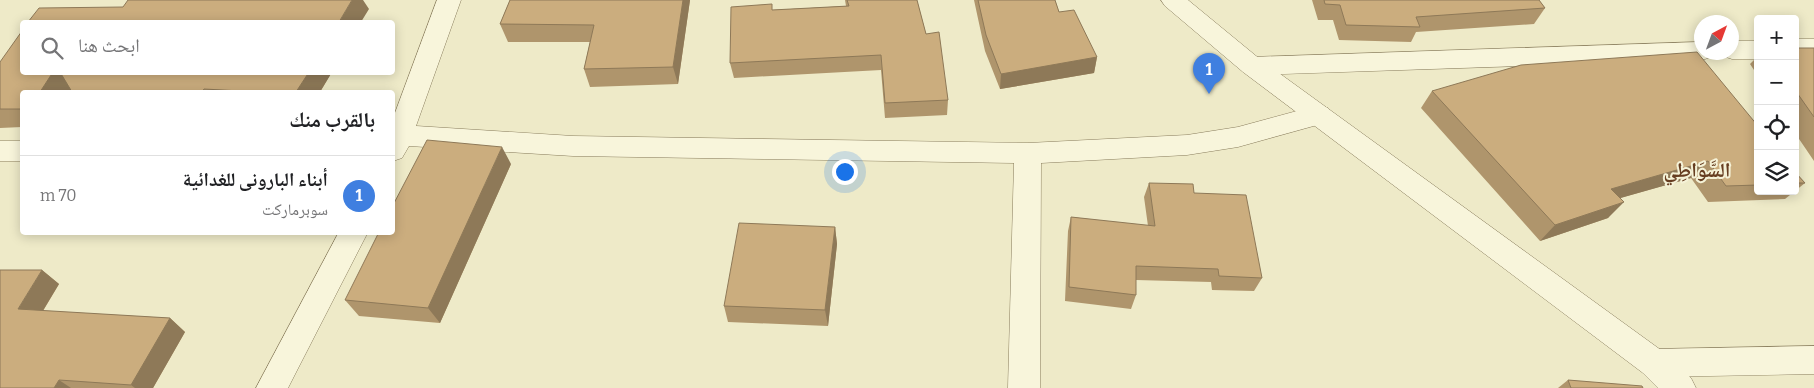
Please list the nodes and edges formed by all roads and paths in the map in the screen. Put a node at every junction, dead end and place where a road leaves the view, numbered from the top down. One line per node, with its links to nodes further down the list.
1 (449, 0): 10 (street)
2 (1173, 0): 8 (street)
3 (1799, 48): 4 (street)
4 (1814, 48)
5 (1739, 50): 6 (street)
6 (1754, 50)
7 (1694, 51): 8 (street)
8 (1252, 66): 9 (street)
9 (1319, 116): 13 (street); 16 (street)
10 (395, 141): 13 (street)
11 (20, 150): 12 (street)
12 (0, 151)
13 (1028, 153): 18 (street)
14 (352, 235): 17 (street)
15 (1814, 360): 16 (street)
16 (1654, 364): 19 (street)
17 (272, 388)
18 (1024, 388)
19 (1680, 388)

